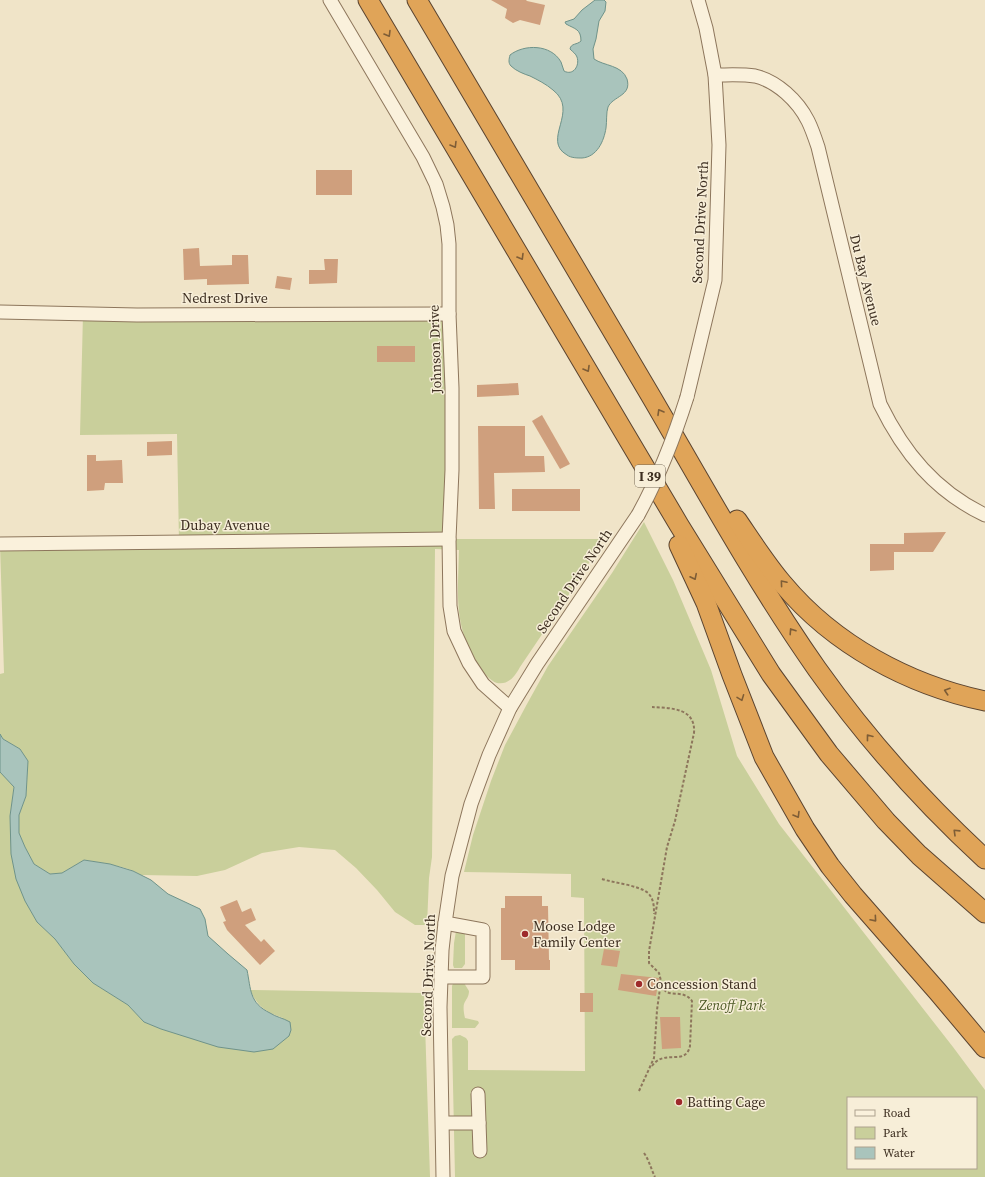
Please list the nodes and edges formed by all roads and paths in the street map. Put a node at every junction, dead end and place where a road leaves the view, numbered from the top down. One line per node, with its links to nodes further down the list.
1 (330, 0): 7 (street, Johnson Drive)
2 (368, 0): 9 (highway, I 39, one-way to 9)
3 (417, 0): 8 (highway, one-way to 3)
4 (698, 0): 5 (street, Second Drive North)
5 (715, 75): 10 (street, Du Bay Avenue); 14 (street, Second Drive North, bridge)
6 (0, 312): 7 (street, Nedrest Drive)
7 (449, 314): 11 (street, Johnson Drive)
8 (670, 430): 13 (highway, one-way to 8); 16 (highway, one-way to 8)
9 (658, 490): 18 (highway, I 39); 23 (highway, one-way to 23)
10 (985, 515)
11 (449, 539): 12 (street, Dubay Avenue); 14 (street, Johnson Drive)
12 (0, 544)
13 (985, 701)
14 (510, 708): 20 (street, Second Drive North)
15 (652, 708): 19 (path)
16 (985, 859)
17 (602, 879): 19 (path)
18 (985, 913)
19 (654, 921): 22 (path)
20 (445, 923): 21 (street, Second Drive North); 21 (street)
21 (442, 977): 27 (street, Second Drive North)
22 (661, 981): 24 (path); 24 (path)
23 (985, 1048)
24 (649, 1070): 25 (path)
25 (639, 1091)
26 (478, 1094): 28 (street)
27 (443, 1123): 28 (street); 31 (street, Second Drive North)
28 (479, 1123): 29 (street)
29 (480, 1151)
30 (644, 1153): 32 (path)
31 (443, 1177)
32 (654, 1177)

